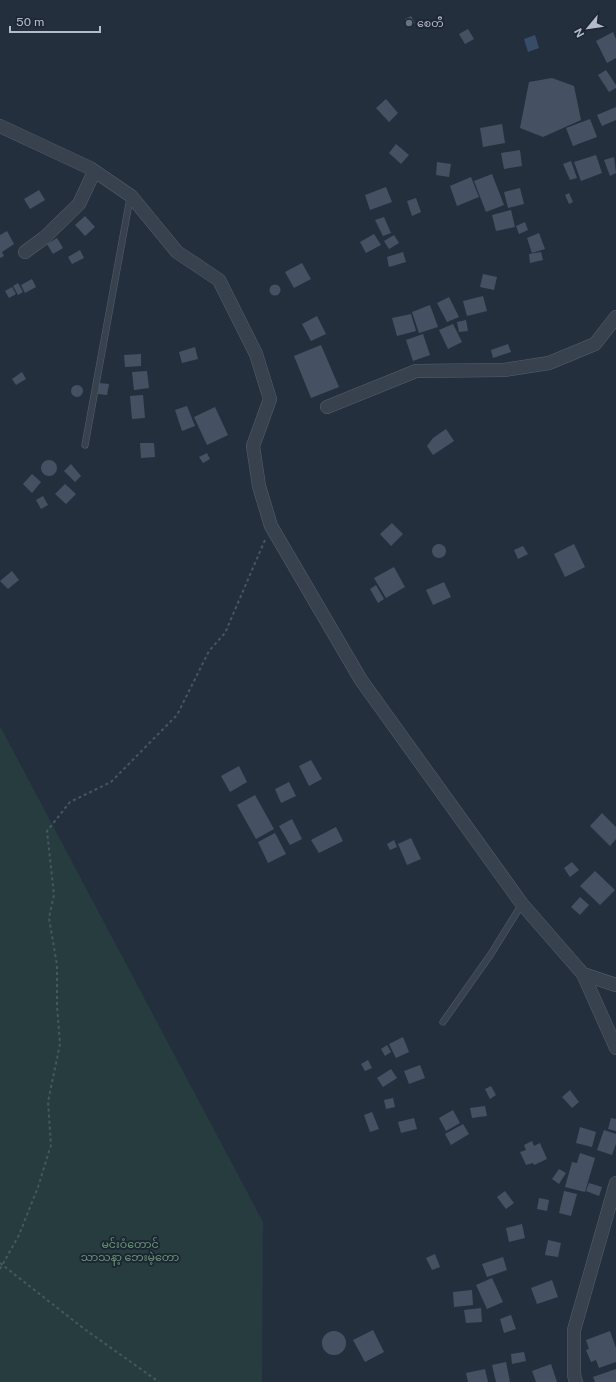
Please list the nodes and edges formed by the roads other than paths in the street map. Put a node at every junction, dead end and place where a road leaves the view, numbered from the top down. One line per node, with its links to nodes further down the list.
1 (0, 126): 2 (street)
2 (94, 172): 3 (street); 4 (street)
3 (131, 196): 7 (lane); 8 (street)
4 (25, 252)
5 (616, 317): 6 (street)
6 (328, 407)
7 (84, 445)
8 (522, 904): 9 (street); 11 (lane)
9 (583, 974): 10 (street); 12 (street)
10 (616, 985)
11 (443, 1022)
12 (616, 1048)
13 (616, 1183): 14 (street)
14 (576, 1382)

